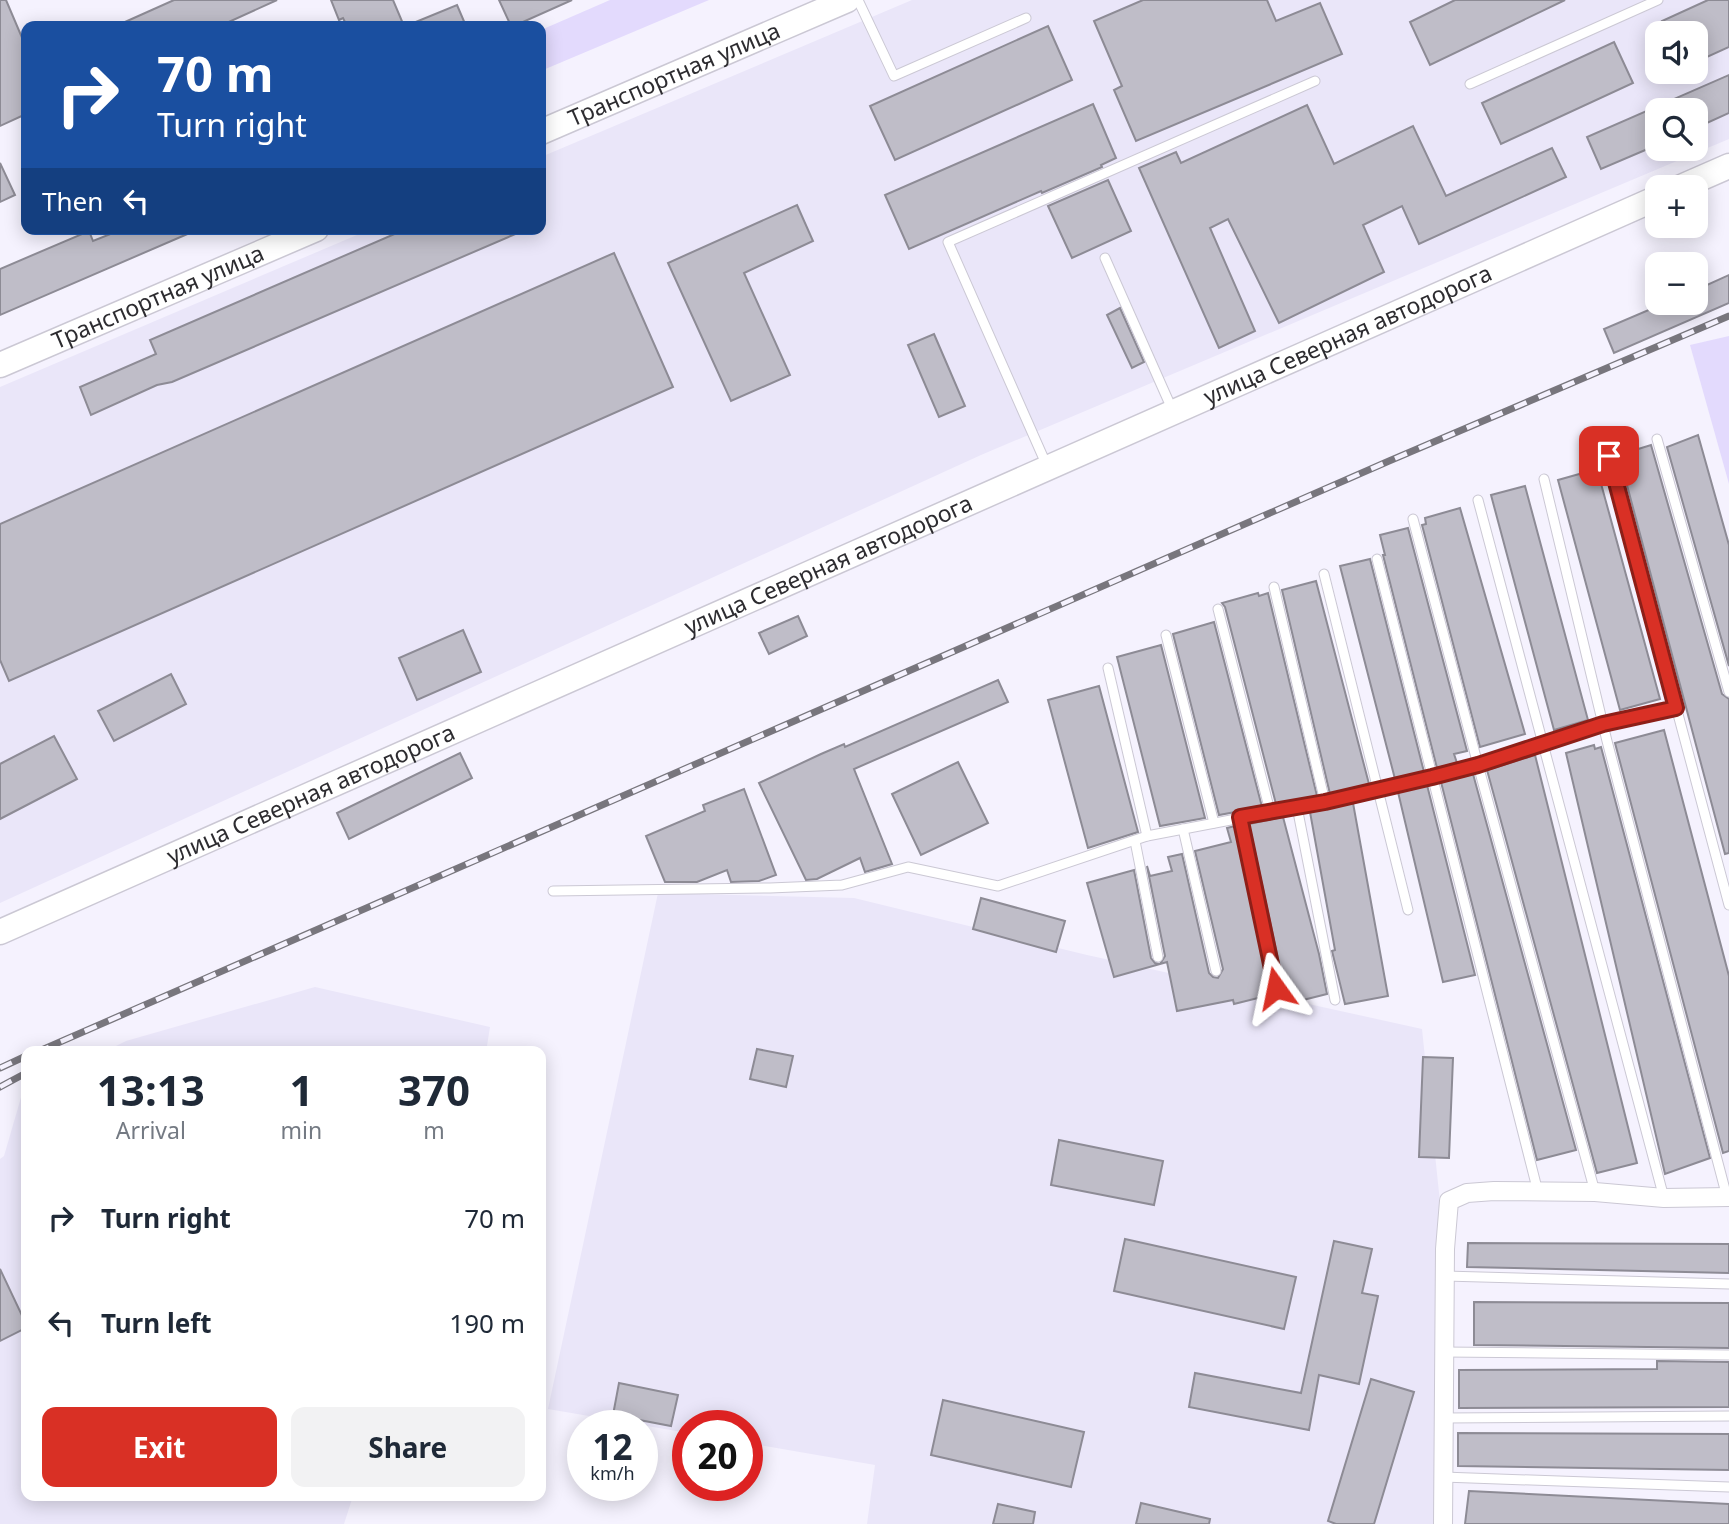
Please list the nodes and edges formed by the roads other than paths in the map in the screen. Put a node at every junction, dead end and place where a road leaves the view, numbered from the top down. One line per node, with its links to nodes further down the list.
1 (847, 0): 7 (main road, Транспортная улица)
2 (858, 0): 4 (lane)
3 (1658, 0): 6 (lane)
4 (1026, 18)
5 (1315, 81): 17 (lane)
6 (1470, 84)
7 (546, 130)
8 (1729, 166): 9 (main road)
9 (1708, 175)
10 (1645, 203): 14 (main road, улица Северная автодорога)
11 (302, 235): 13 (main road, Транспортная улица)
12 (1105, 258): 14 (lane)
13 (0, 365)
14 (1173, 412): 17 (main road, улица Северная автодорога)
15 (1657, 439): 27 (lane)
16 (1609, 456): 28 (lane)
17 (1048, 467): 45 (main road, улица Северная автодорога)
18 (1544, 479): 29 (lane)
19 (1478, 500): 30 (lane)
20 (1413, 519): 31 (lane)
21 (1377, 559): 32 (lane)
22 (1324, 574): 33 (lane)
23 (1274, 587): 34 (lane)
24 (1218, 609): 36 (lane)
25 (1166, 635): 38 (lane)
26 (1108, 668): 40 (lane)
27 (1729, 692)
28 (1676, 708): 29 (lane); 43 (lane)
29 (1603, 724): 30 (lane); 52 (lane)
30 (1541, 744): 31 (lane); 53 (lane)
31 (1478, 765): 32 (lane); 51 (lane)
32 (1432, 777): 33 (lane); 50 (lane)
33 (1378, 790): 34 (lane); 44 (lane)
34 (1325, 802): 35 (lane)
35 (1297, 807): 36 (lane); 49 (lane)
36 (1270, 811): 37 (lane)
37 (1240, 817): 38 (lane); 48 (lane)
38 (1214, 823): 39 (lane)
39 (1183, 829): 40 (lane); 47 (lane)
40 (1147, 836): 41 (lane)
41 (1135, 841): 42 (lane); 46 (lane)
42 (553, 891)
43 (1729, 905)
44 (1408, 910)
45 (0, 932)
46 (1158, 957)
47 (1216, 971)
48 (1276, 988)
49 (1335, 1000)
50 (1538, 1192): 51 (street); 54 (street)
51 (1595, 1192): 53 (street)
52 (1728, 1197): 53 (street)
53 (1664, 1198)
54 (1445, 1276): 55 (lane); 56 (street)
55 (1729, 1284)
56 (1444, 1352): 57 (lane); 59 (street)
57 (1729, 1354)
58 (1729, 1416): 59 (lane)
59 (1444, 1418): 60 (street)
60 (1443, 1478): 61 (lane); 62 (street)
61 (1729, 1487)
62 (1443, 1524)

